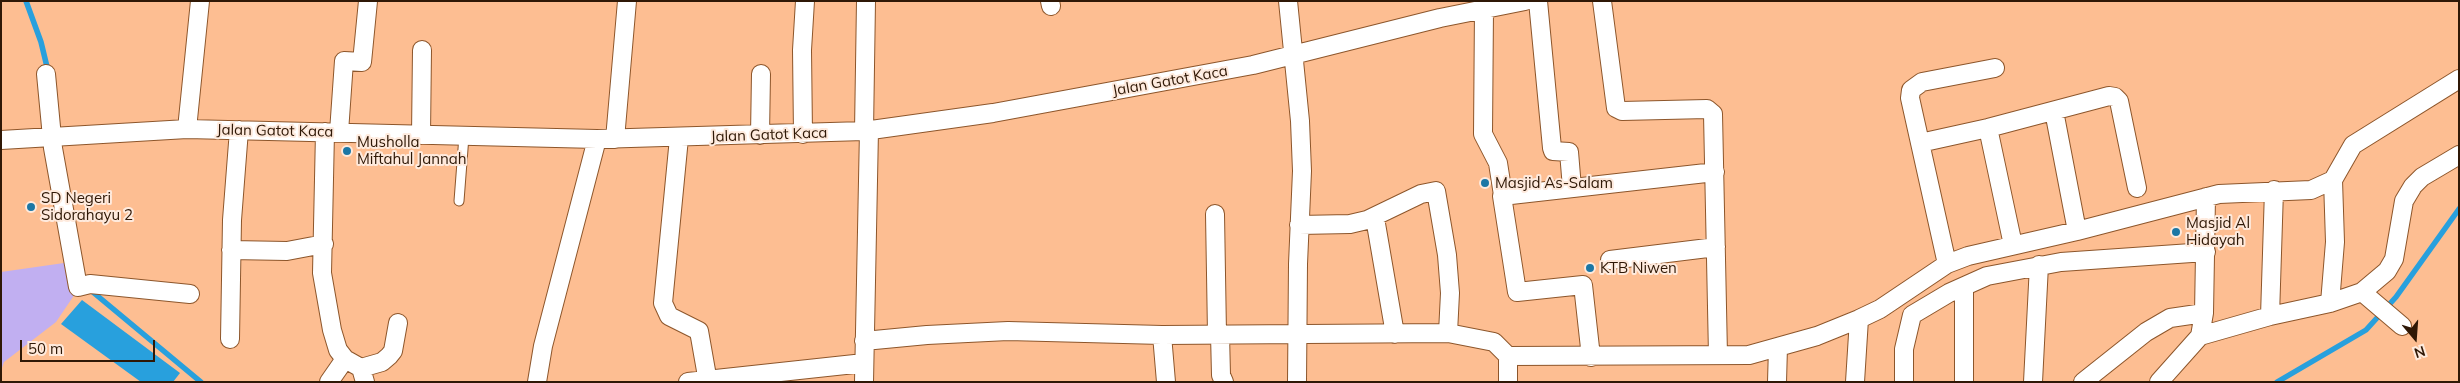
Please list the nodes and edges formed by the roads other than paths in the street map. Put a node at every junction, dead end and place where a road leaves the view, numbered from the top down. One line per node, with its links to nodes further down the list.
1 (200, 1): 19 (street)
2 (368, 1): 22 (street)
3 (627, 1): 30 (street)
4 (805, 1): 23 (street)
5 (866, 1): 21 (street)
6 (1288, 1): 12 (street)
7 (1525, 1): 10 (street, Jalan Gatot Kaca)
8 (1538, 1): 36 (street)
9 (1602, 1): 34 (street)
10 (1484, 9): 12 (street, Jalan Gatot Kaca); 39 (street)
11 (422, 50): 24 (street)
12 (1294, 55): 21 (street, Jalan Gatot Kaca); 44 (street)
13 (1996, 68): 32 (street)
14 (46, 74): 26 (street)
15 (761, 74): 25 (street)
16 (2459, 79): 35 (street)
17 (2054, 111): 18 (street); 37 (street); 45 (street)
18 (1988, 128): 32 (street); 47 (street)
19 (187, 129): 20 (street, Jalan Gatot Kaca); 26 (street, Jalan Gatot Kaca)
20 (239, 130): 22 (street, Jalan Gatot Kaca); 49 (street)
21 (866, 131): 23 (street, Jalan Gatot Kaca); 70 (street)
22 (332, 132): 24 (street, Jalan Gatot Kaca); 46 (street)
23 (802, 134): 25 (street, Jalan Gatot Kaca)
24 (421, 135): 27 (street, Jalan Gatot Kaca)
25 (760, 135): 28 (street, Jalan Gatot Kaca)
26 (56, 136): 31 (street, Jalan Gatot Kaca); 55 (street)
27 (464, 136): 29 (street, Jalan Gatot Kaca); 41 (lane)
28 (679, 138): 30 (street, Jalan Gatot Kaca); 78 (street)
29 (597, 139): 30 (street, Jalan Gatot Kaca); 80 (street)
30 (615, 139)
31 (1, 140)
32 (1920, 142): 52 (street)
33 (2459, 155): 56 (street)
34 (1715, 172): 36 (street); 48 (street)
35 (2333, 180): 38 (street); 57 (street)
36 (1572, 188): 39 (street)
37 (2137, 188)
38 (2274, 190): 40 (street); 59 (street)
39 (1503, 195): 74 (street)
40 (2206, 197): 45 (street); 50 (street)
41 (459, 201)
42 (1216, 214): 64 (street)
43 (1375, 218): 44 (street); 63 (street); 65 (street)
44 (1299, 225): 67 (street)
45 (2077, 231): 47 (street)
46 (324, 244): 49 (street); 75 (street)
47 (2013, 245): 52 (street)
48 (1716, 247): 51 (street); 72 (street)
49 (231, 250): 69 (street)
50 (2206, 252): 53 (street); 58 (street)
51 (1610, 260)
52 (1947, 264): 60 (street)
53 (2039, 265): 54 (street); 91 (street)
54 (1964, 287): 89 (street); 90 (street)
55 (190, 294)
56 (2367, 296): 57 (street); 62 (street)
57 (2330, 302): 59 (street)
58 (2204, 313): 68 (street); 92 (street)
59 (2270, 316): 68 (street)
60 (1859, 319): 71 (street); 88 (street)
61 (398, 323): 77 (street)
62 (2399, 323)
63 (1448, 333): 65 (street); 73 (street)
64 (1218, 334): 66 (street); 67 (street); 84 (street)
65 (1396, 334): 67 (street)
66 (1162, 335): 70 (street); 83 (street)
67 (1298, 335): 85 (street)
68 (2200, 336): 93 (street)
69 (230, 339)
70 (864, 342): 76 (street)
71 (1778, 347): 72 (street); 87 (street)
72 (1718, 355): 74 (street)
73 (1508, 356): 74 (street); 86 (street)
74 (1591, 357)
75 (345, 359): 77 (street); 79 (street)
76 (864, 363): 78 (street); 82 (street)
77 (363, 375)
78 (708, 381): 81 (street)
79 (329, 382)
80 (537, 382)
81 (688, 382)
82 (864, 382)
83 (1166, 382)
84 (1224, 382)
85 (1297, 382)
86 (1508, 382)
87 (1777, 382)
88 (1855, 382)
89 (1904, 382)
90 (1964, 382)
91 (2033, 382)
92 (2083, 382)
93 (2159, 382)

